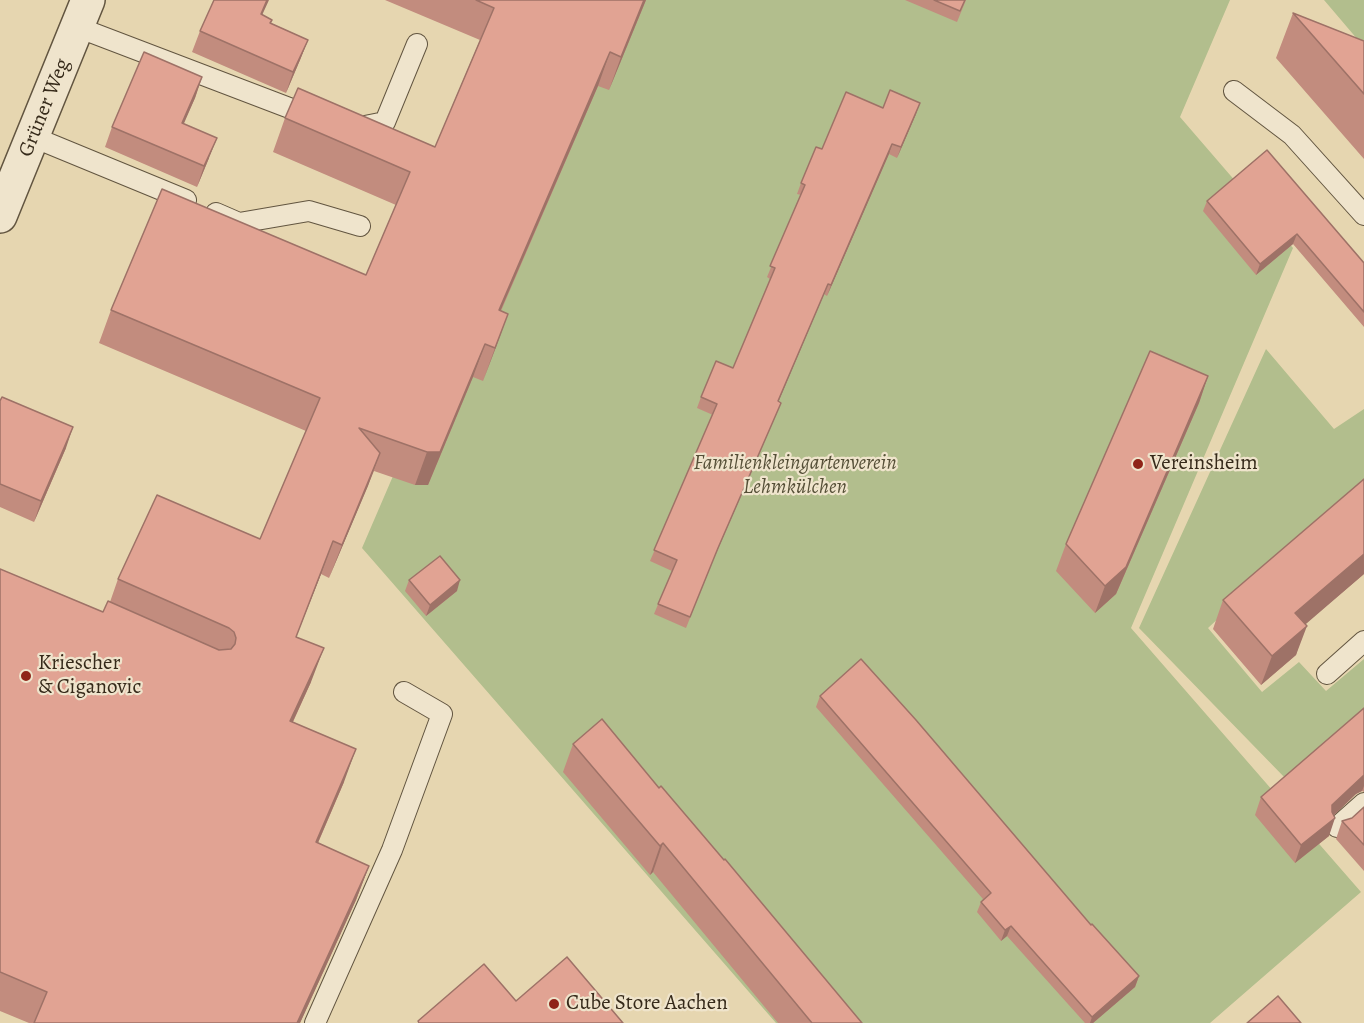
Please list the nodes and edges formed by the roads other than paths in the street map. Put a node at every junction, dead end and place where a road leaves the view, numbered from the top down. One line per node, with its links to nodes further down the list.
1 (83, 14): 2 (lane); 4 (street, Grüner Weg)
2 (417, 44)
3 (1234, 91): 6 (lane)
4 (33, 137): 5 (street, Grüner Weg); 8 (lane)
5 (7, 183): 7 (street, Grüner Weg)
6 (1364, 215)
7 (0, 216)
8 (360, 226)
9 (1364, 641): 10 (lane)
10 (1327, 674)
11 (404, 692): 14 (lane)
12 (1364, 803): 13 (lane)
13 (1337, 826)
14 (315, 1023)

